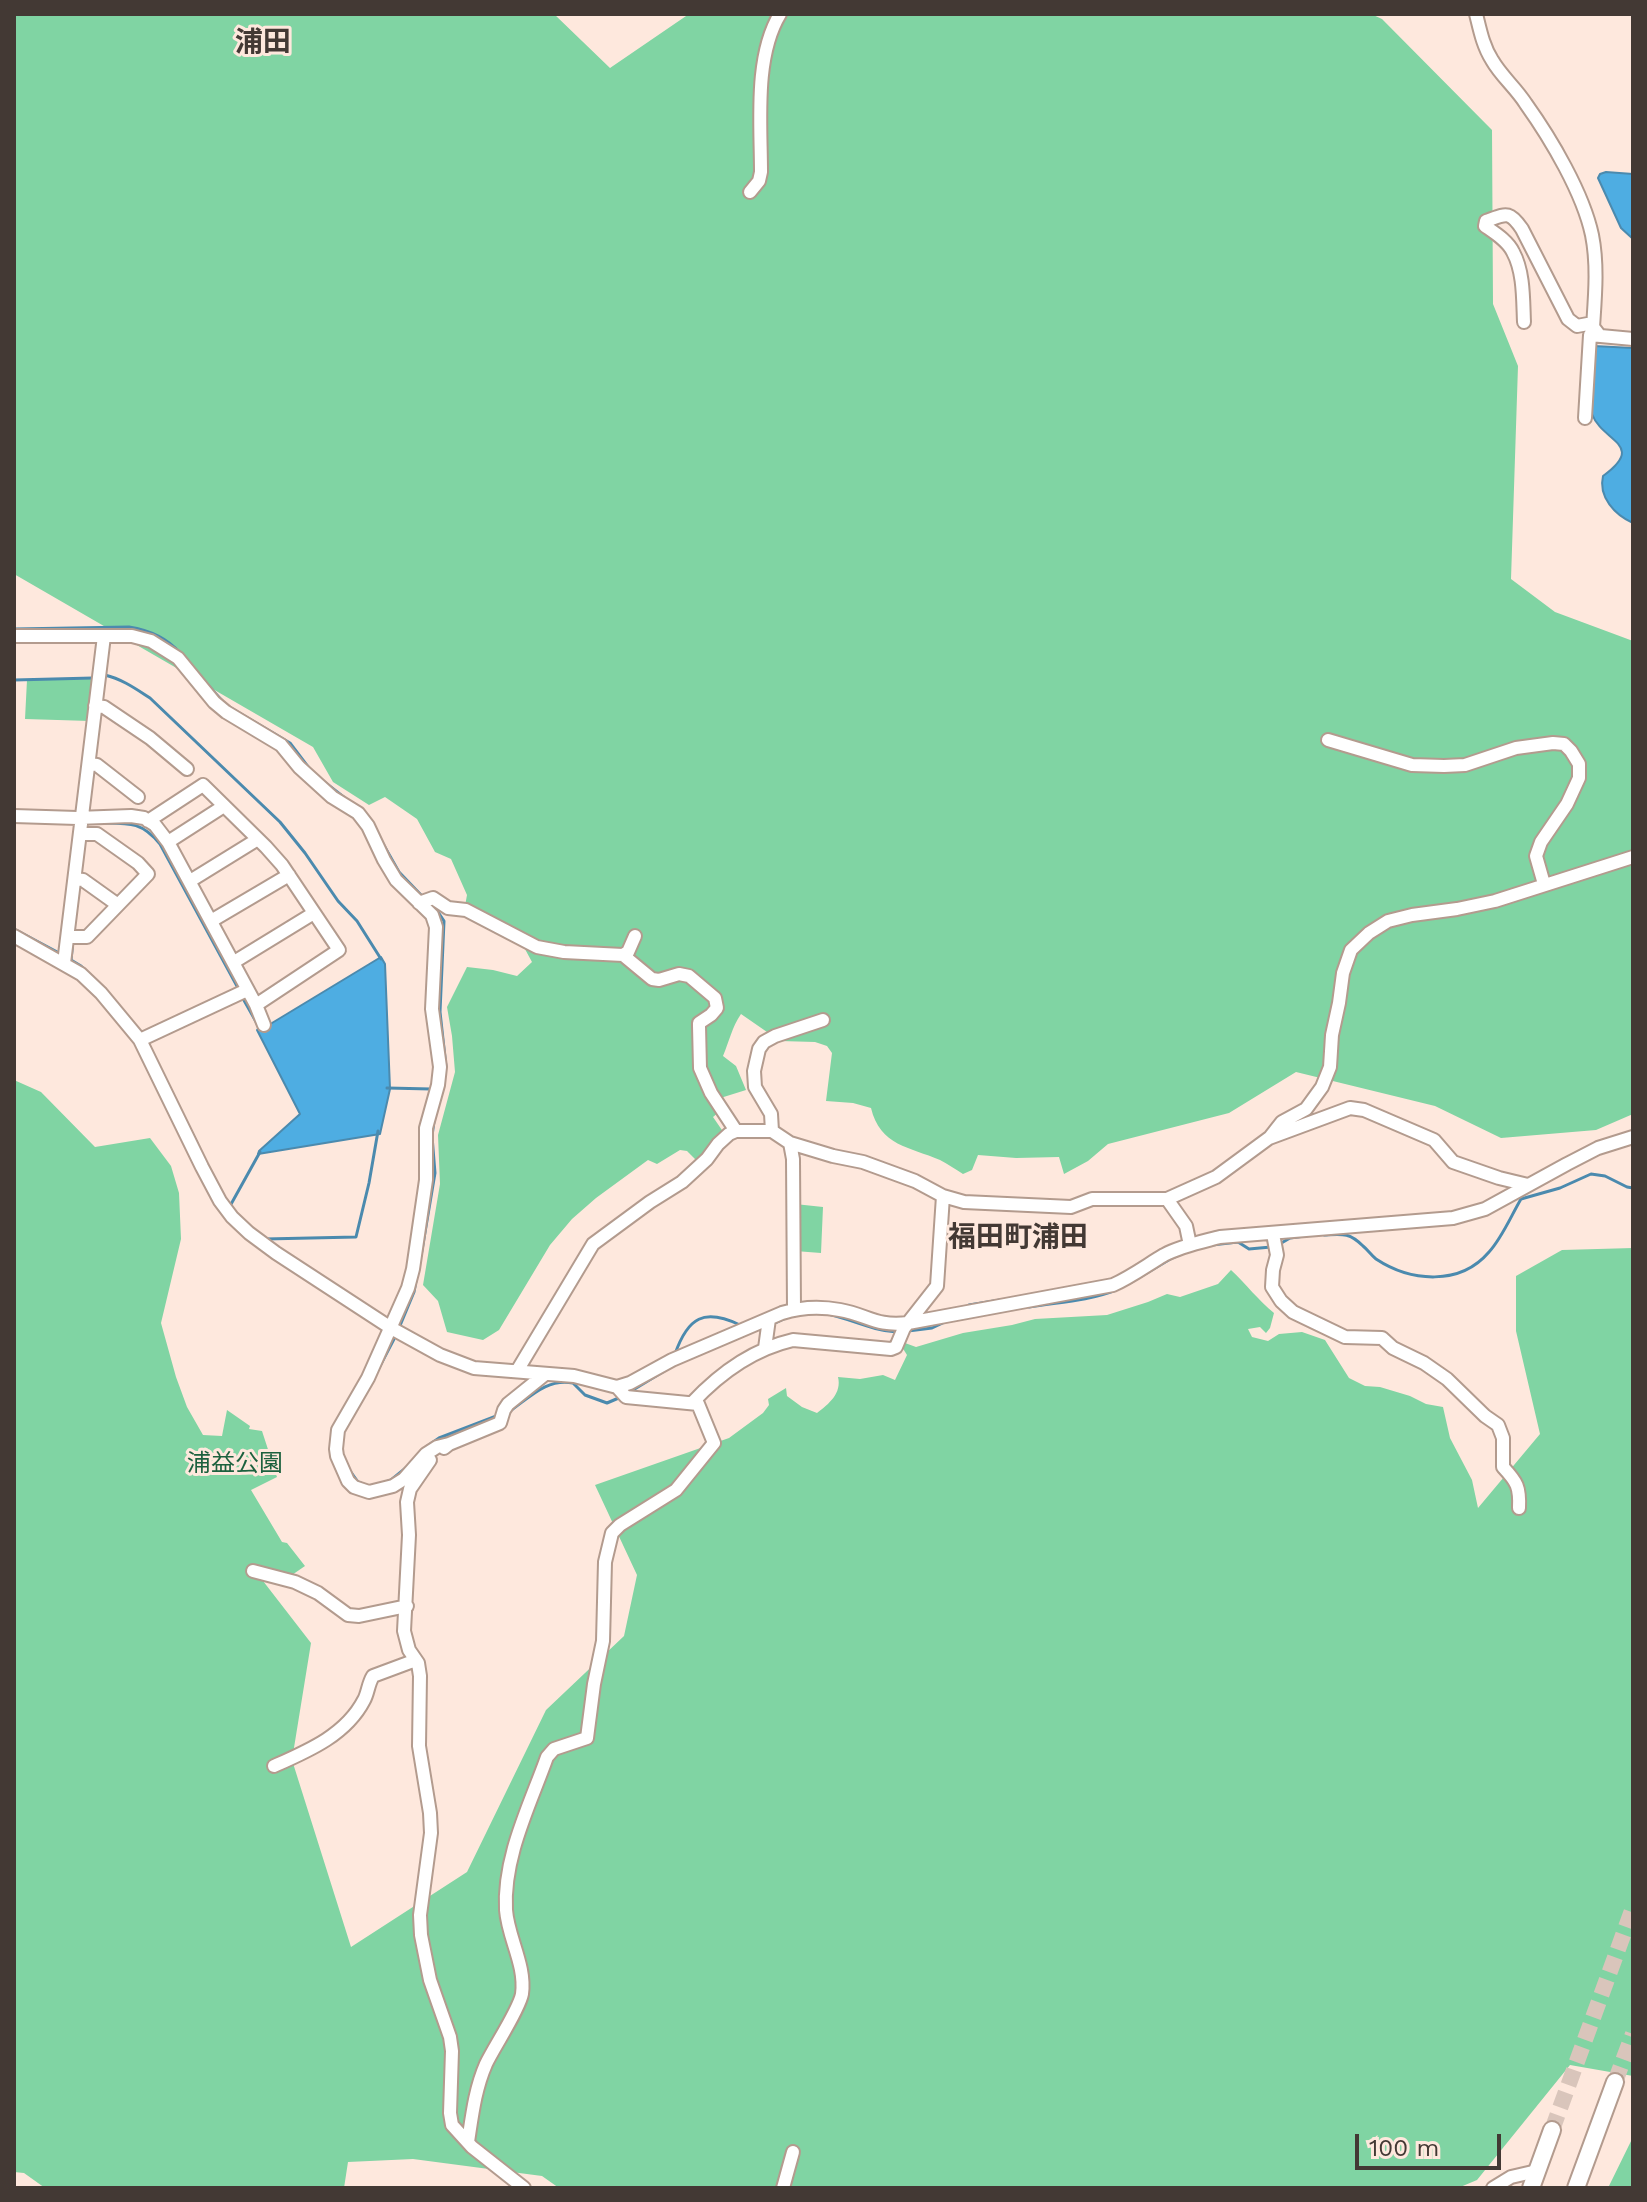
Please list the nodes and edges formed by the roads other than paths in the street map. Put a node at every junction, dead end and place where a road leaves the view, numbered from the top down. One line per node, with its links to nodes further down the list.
1 (780, 14): 3 (street)
2 (1476, 14): 5 (street)
3 (750, 192)
4 (1524, 322): 5 (street)
5 (1593, 323): 6 (street)
6 (1600, 336): 7 (street); 8 (street)
7 (1633, 339)
8 (1585, 418)
9 (14, 636): 10 (street)
10 (104, 636): 11 (street); 27 (street)
11 (98, 706): 13 (street); 14 (street)
12 (1328, 740): 26 (street)
13 (92, 764): 15 (street); 19 (street)
14 (187, 769)
15 (138, 797)
16 (224, 806): 18 (street); 20 (street); 21 (street)
17 (14, 816): 19 (street)
18 (148, 821): 19 (street); 21 (street)
19 (83, 825): 24 (street); 28 (street)
20 (258, 839): 23 (street); 25 (street)
21 (168, 842): 25 (street)
22 (1631, 857): 26 (street)
23 (289, 875): 29 (street); 30 (street)
24 (78, 879): 28 (street); 33 (street)
25 (190, 881): 30 (street)
26 (1544, 884): 45 (street)
27 (419, 903): 34 (street); 54 (street)
28 (118, 905): 33 (street)
29 (314, 913): 36 (street); 38 (street)
30 (211, 921): 36 (street)
31 (14, 936): 35 (street)
32 (635, 936): 34 (street)
33 (72, 937): 35 (street)
34 (623, 955): 42 (street)
35 (65, 959): 41 (street)
36 (234, 962): 37 (street)
37 (242, 993): 38 (street); 41 (street)
38 (256, 1005): 40 (street)
39 (823, 1020): 43 (street)
40 (264, 1025)
41 (140, 1040): 54 (street)
42 (736, 1131): 43 (street); 57 (street)
43 (772, 1131): 46 (street)
44 (1633, 1137): 47 (street)
45 (1269, 1138): 47 (street); 49 (street)
46 (790, 1143): 48 (street); 52 (street)
47 (1528, 1185): 50 (street)
48 (943, 1196): 49 (street); 55 (street)
49 (1167, 1199): 51 (street)
50 (1274, 1241): 51 (street); 62 (street)
51 (1190, 1245): 55 (street)
52 (794, 1309): 53 (street); 55 (street)
53 (769, 1323): 56 (street); 59 (street)
54 (391, 1328): 57 (street); 61 (street)
55 (905, 1329): 56 (street)
56 (765, 1348): 60 (street)
57 (517, 1371): 58 (street)
58 (544, 1375): 59 (street); 61 (street)
59 (621, 1392): 60 (street)
60 (692, 1403): 69 (street)
61 (449, 1444): 64 (street)
62 (1519, 1508)
63 (253, 1571): 64 (street)
64 (407, 1606): 65 (street)
65 (416, 1660): 66 (street); 69 (street)
66 (274, 1766)
67 (1615, 2082): 76 (street)
68 (1552, 2130): 71 (street)
69 (468, 2142): 72 (street)
70 (793, 2152): 73 (street)
71 (1537, 2171): 74 (street); 75 (street)
72 (524, 2188)
73 (783, 2188)
74 (1493, 2188)
75 (1531, 2188)
76 (1576, 2188)

